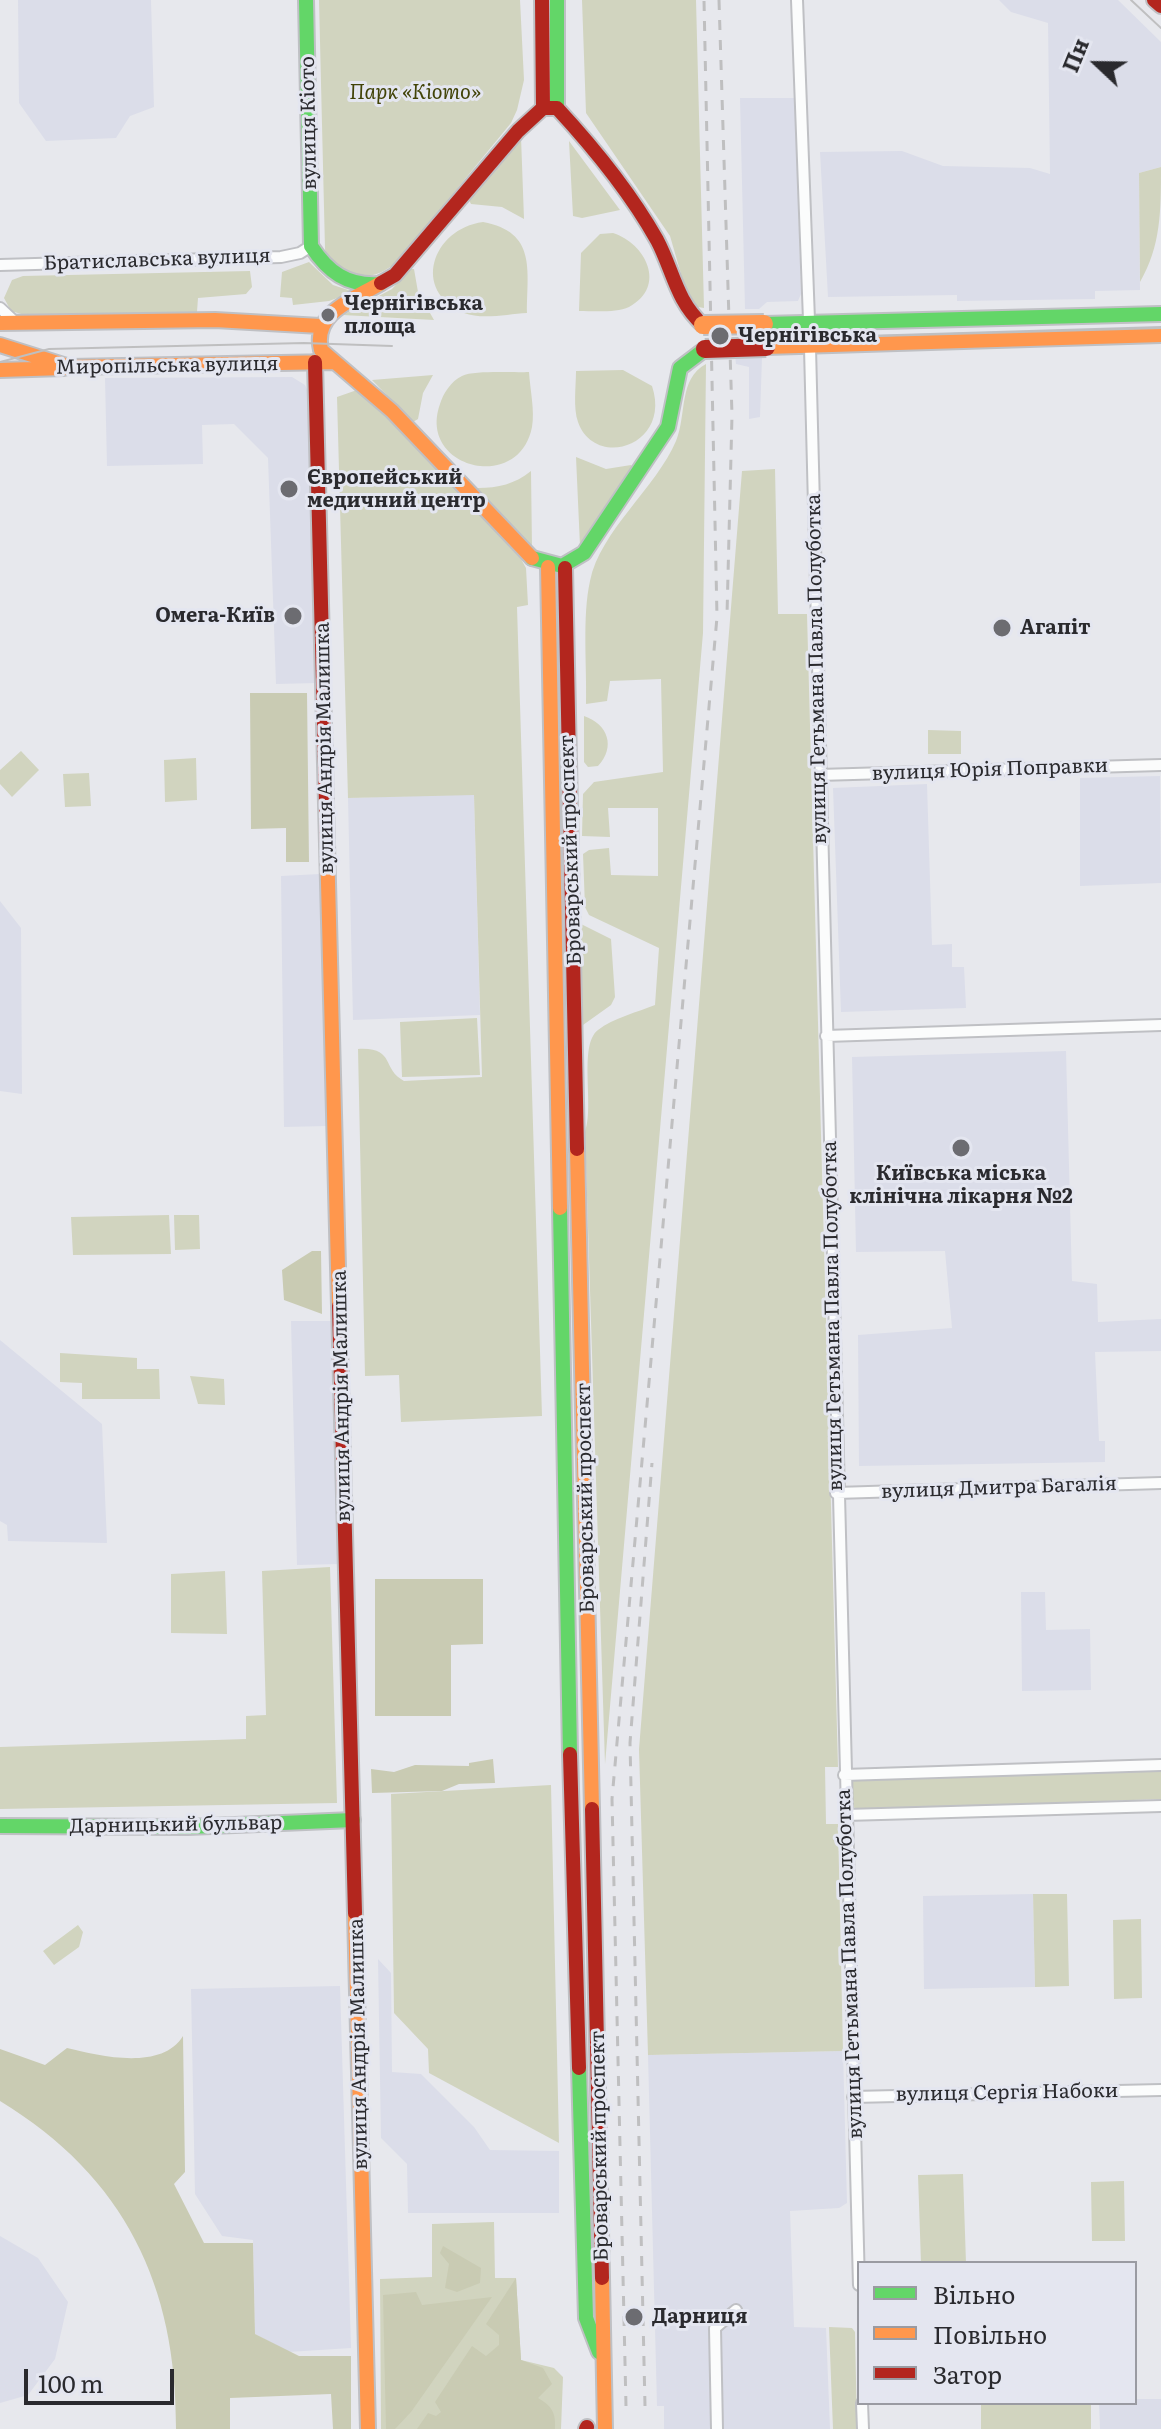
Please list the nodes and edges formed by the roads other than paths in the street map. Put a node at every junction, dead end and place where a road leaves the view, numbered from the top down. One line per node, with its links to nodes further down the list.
1 (306, 0): 8 (main road, вулиця Кіото)
2 (542, 0): 7 (main road)
3 (557, 0): 7 (main road)
4 (797, 0): 15 (street)
5 (1154, 0): 6 (main road)
6 (1161, 6)
7 (550, 108): 12 (main road); 14 (main road)
8 (311, 246): 9 (street, Братиславська вулиця); 12 (main road)
9 (15, 264): 10 (street, Братиславська вулиця); 11 (street)
10 (0, 265)
11 (0, 277)
12 (383, 284): 17 (main road)
13 (1161, 314): 15 (main road)
14 (697, 320): 15 (main road, bridge); 21 (main road)
15 (809, 320)
16 (4, 321): 17 (main road)
17 (320, 326): 22 (main road)
18 (1161, 335): 20 (main road)
19 (0, 345): 23 (main road)
20 (810, 348): 21 (main road, bridge); 27 (street, вулиця Гетьмана Павла Полуботка)
21 (699, 352): 25 (main road)
22 (324, 362): 23 (main road, Миропільська вулиця); 25 (main road); 36 (main road, вулиця Андрія Малишка)
23 (70, 367): 24 (main road, Миропільська вулиця)
24 (0, 370)
25 (556, 568): 42 (main road, Броварський проспект); 42 (main road, Броварський проспект)
26 (1161, 765): 27 (street, вулиця Юрія Поправки)
27 (819, 775): 29 (street, вулиця Гетьмана Павла Полуботка)
28 (1161, 1025): 29 (street)
29 (826, 1036): 31 (street, вулиця Гетьмана Павла Полуботка)
30 (1161, 1483): 31 (street, вулиця Дмитра Багалія)
31 (836, 1493): 33 (street, вулиця Гетьмана Павла Полуботка)
32 (1161, 1765): 33 (street)
33 (844, 1775): 35 (street, вулиця Гетьмана Павла Полуботка)
34 (1161, 1806): 35 (street)
35 (846, 1815): 39 (street, вулиця Гетьмана Павла Полуботка)
36 (353, 1820): 37 (main road, Дарницький бульвар); 45 (main road, вулиця Андрія Малишка)
37 (0, 1826)
38 (1161, 2090): 39 (street, вулиця Сергія Набоки)
39 (853, 2097): 40 (street, вулиця Гетьмана Павла Полуботка)
40 (858, 2261)
41 (736, 2310): 46 (street)
42 (604, 2365): 44 (main road, Броварський проспект)
43 (862, 2405): 47 (street)
44 (593, 2428)
45 (368, 2429)
46 (717, 2429)
47 (863, 2429)

